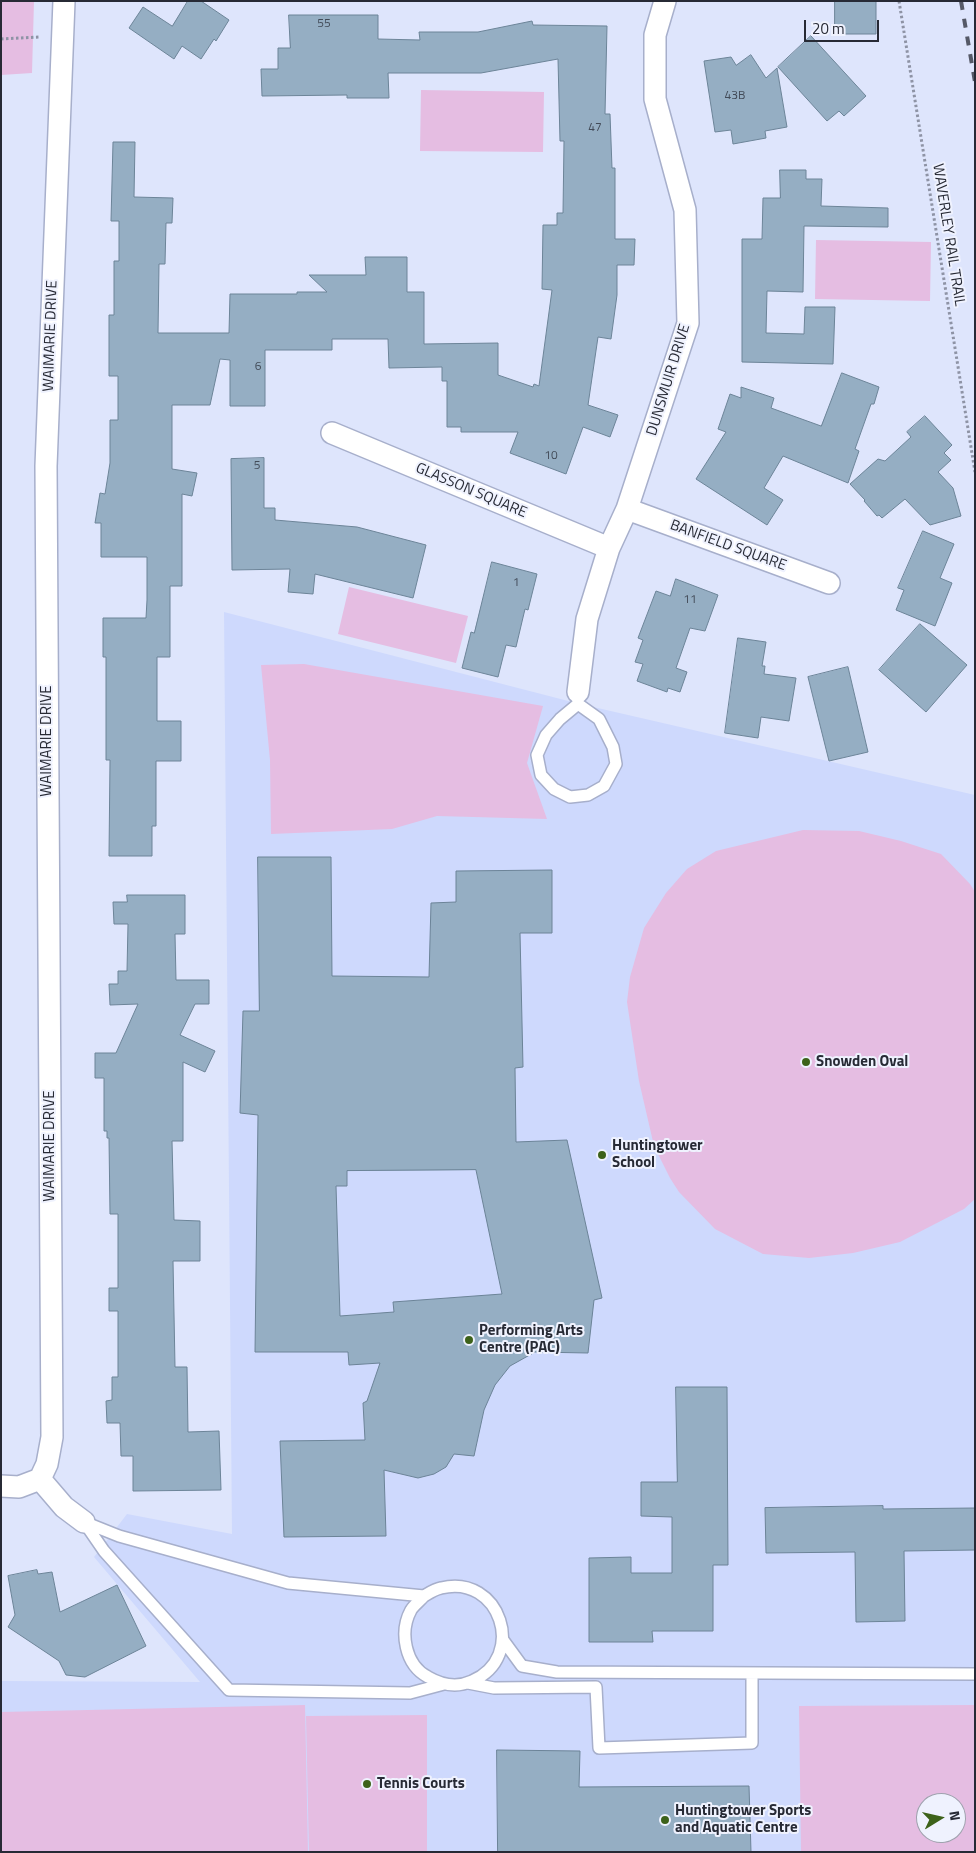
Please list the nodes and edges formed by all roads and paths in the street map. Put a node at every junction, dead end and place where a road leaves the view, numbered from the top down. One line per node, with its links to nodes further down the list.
1 (64, 1): 4 (street, WAIMARIE DRIVE)
2 (665, 1): 8 (street, DUNSMUIR DRIVE)
3 (898, 1): 7 (path, WAVERLEY RAIL TRAIL)
4 (63, 37): 5 (path); 12 (street, WAIMARIE DRIVE)
5 (1, 39)
6 (332, 433): 9 (street, GLASSON SQUARE)
7 (975, 472)
8 (627, 509): 9 (street, DUNSMUIR DRIVE); 10 (street, BANFIELD SQUARE)
9 (609, 548): 11 (street, DUNSMUIR DRIVE)
10 (829, 584)
11 (578, 698): 11 (lane)
12 (40, 1479): 13 (street); 14 (street)
13 (1, 1486)
14 (84, 1522): 15 (lane); 20 (lane)
15 (424, 1596): 16 (lane); 20 (lane)
16 (503, 1640): 17 (lane); 19 (lane)
17 (752, 1673): 18 (lane); 19 (lane)
18 (975, 1674)
19 (468, 1683): 20 (lane)
20 (444, 1684)

